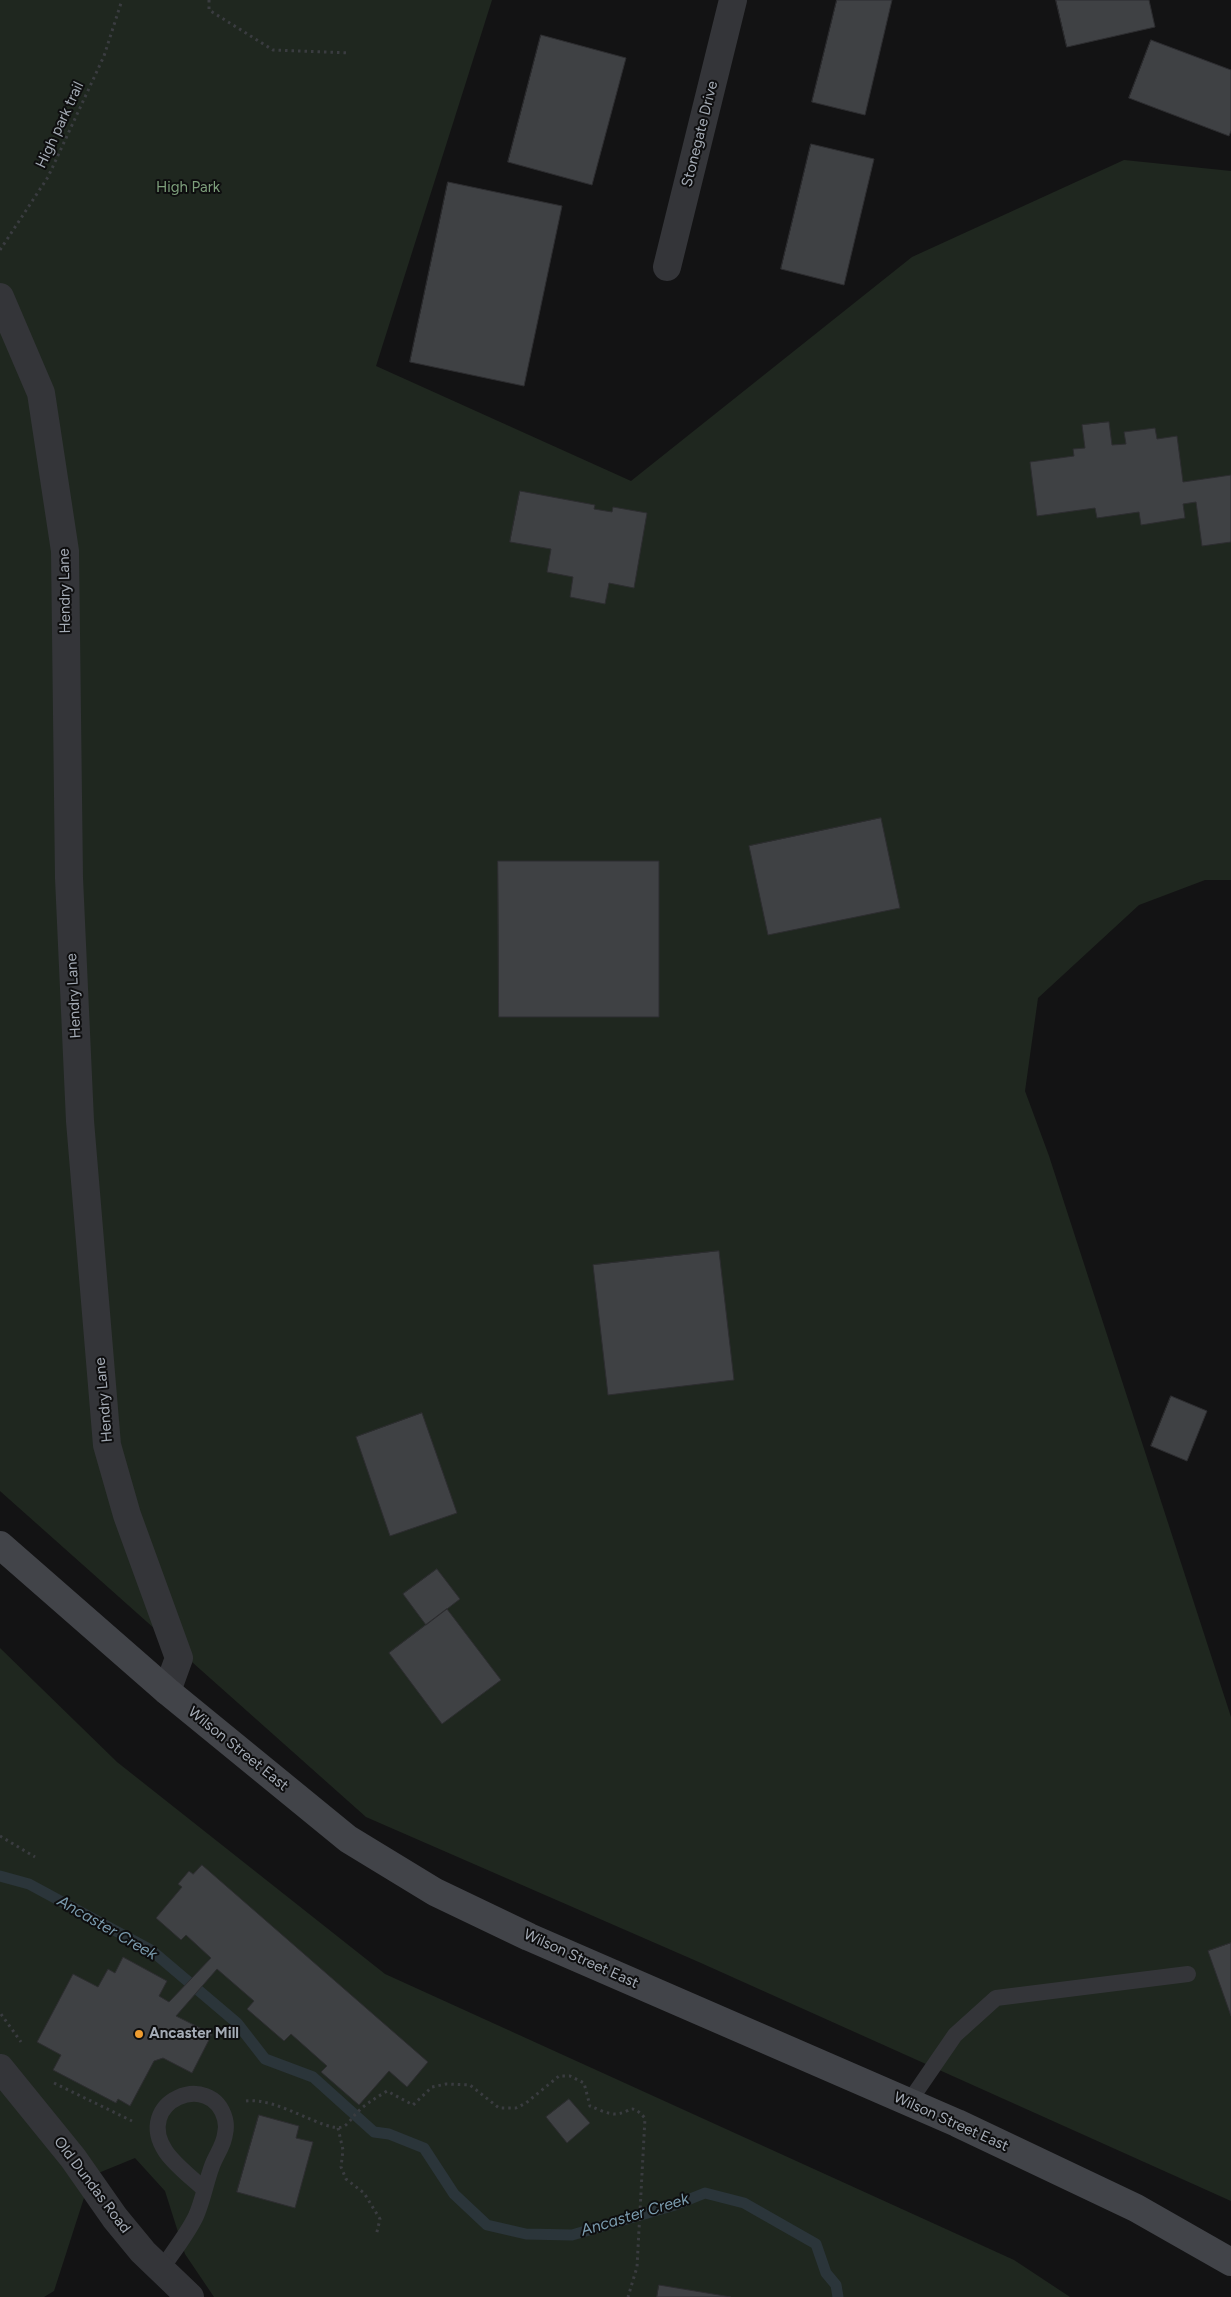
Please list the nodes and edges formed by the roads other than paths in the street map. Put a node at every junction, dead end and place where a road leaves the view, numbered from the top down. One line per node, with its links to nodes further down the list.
1 (733, 0): 2 (street, Stonegate Drive)
2 (667, 267)
3 (0, 297): 5 (street, Hendry Lane)
4 (0, 1545): 5 (main road, Wilson Street East)
5 (167, 1691): 8 (main road, Wilson Street East)
6 (1188, 1974): 8 (lane)
7 (0, 2068): 11 (street, Old Dundas Road)
8 (909, 2102): 10 (main road, Wilson Street East)
9 (204, 2189): 9 (lane); 11 (lane)
10 (1231, 2262)
11 (160, 2270): 12 (street, Old Dundas Road)
12 (190, 2297)

